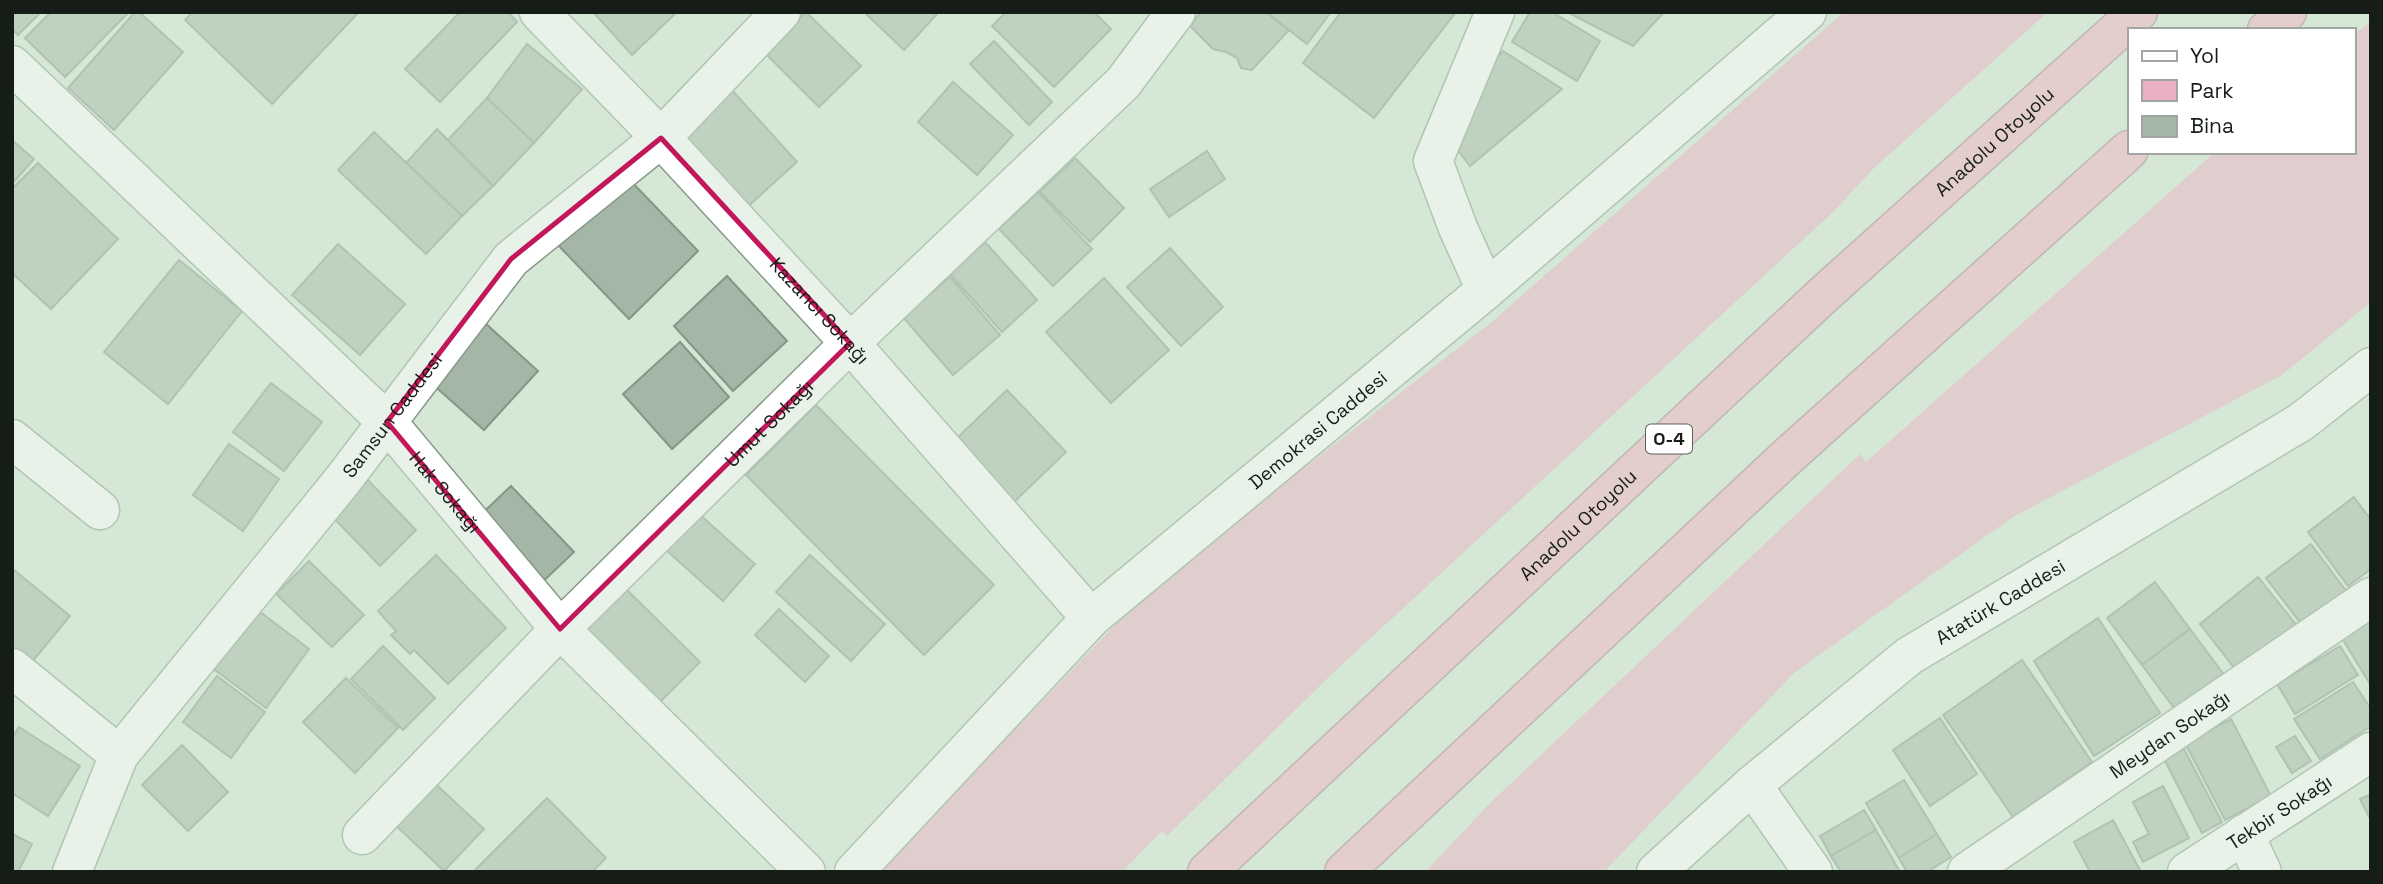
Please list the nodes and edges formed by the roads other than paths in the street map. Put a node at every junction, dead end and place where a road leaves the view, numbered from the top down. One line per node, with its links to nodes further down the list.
1 (781, 12): 10 (street, Samsun Caddesi)
2 (1495, 12): 12 (street)
3 (1807, 12): 12 (street, Demokrasi Caddesi)
4 (2138, 12): 30 (highway, Anadolu Otoyolu / O-4)
5 (2287, 12): 8 (highway)
6 (542, 13): 10 (street, Kazancı Sokağı)
7 (1170, 15): 13 (street, Umut Sokağı)
8 (2269, 28)
9 (12, 65): 15 (street, Hak Sokağı)
10 (660, 138): 13 (street, Kazancı Sokağı); 15 (street, Samsun Caddesi)
11 (2128, 151): 31 (highway)
12 (1486, 290): 19 (street, Demokrasi Caddesi)
13 (850, 343): 19 (street, Kazancı Sokağı); 20 (street, Umut Sokağı)
14 (2371, 367): 24 (street, Atatürk Caddesi)
15 (387, 422): 20 (street, Hak Sokağı); 23 (street, Samsun Caddesi)
16 (12, 439): 17 (street)
17 (100, 510)
18 (2371, 597): 34 (street, Meydan Sokağı)
19 (1091, 618): 29 (street, Demokrasi Caddesi)
20 (560, 629): 26 (street, Umut Sokağı); 28 (street, Hak Sokağı)
21 (12, 668): 23 (street)
22 (2371, 752): 25 (street, Tekbir Sokağı)
23 (119, 755): 27 (street, Samsun Caddesi)
24 (1752, 785): 32 (street, Atatürk Caddesi); 33 (street)
25 (2244, 834): 35 (street, Tekbir Sokağı); 36 (street)
26 (362, 835)
27 (72, 872)
28 (806, 872)
29 (854, 872)
30 (1207, 872)
31 (1344, 872)
32 (1656, 872)
33 (1813, 872)
34 (1967, 872)
35 (2187, 872)
36 (2262, 872)

